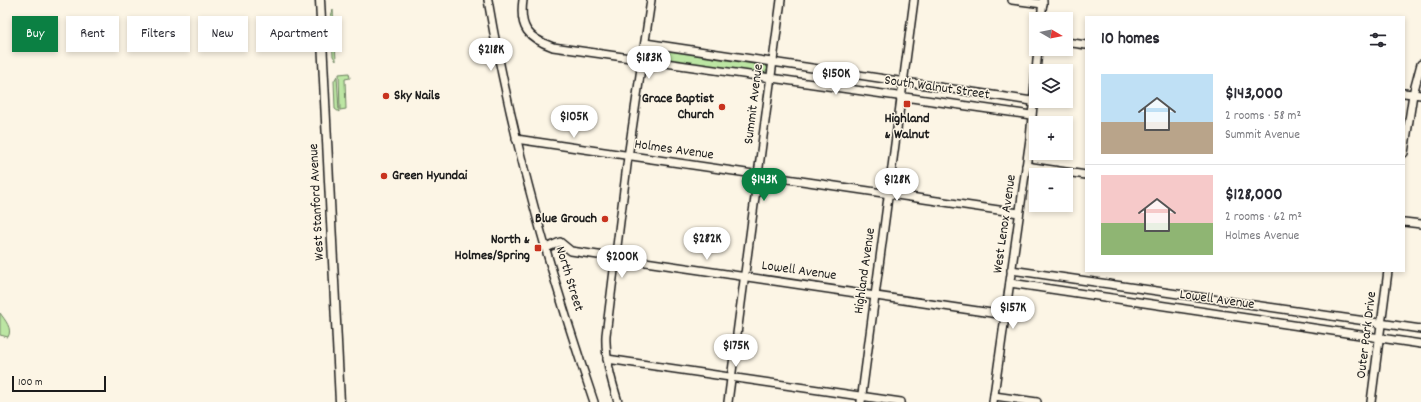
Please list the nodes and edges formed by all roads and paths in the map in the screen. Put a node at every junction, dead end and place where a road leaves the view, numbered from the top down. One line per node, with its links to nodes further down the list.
1 (320, 0): 53 (main road, West Stanford Avenue)
2 (488, 0): 25 (street, North Street)
3 (523, 0): 13 (street, South Walnut Street)
4 (651, 0): 10 (street)
5 (781, 0): 14 (street, Summit Avenue)
6 (914, 0): 17 (street, Highland Avenue)
7 (1012, 0): 8 (street)
8 (1043, 2): 9 (street)
9 (1042, 12)
10 (645, 43): 13 (street); 14 (street, South Walnut Street)
11 (1073, 43): 12 (street)
12 (1085, 45)
13 (643, 59): 16 (street, South Walnut Street); 27 (street)
14 (773, 63): 16 (street, Summit Avenue); 17 (street, South Walnut Street)
15 (1421, 64): 19 (street)
16 (771, 78): 21 (street, South Walnut Street); 30 (street, Summit Avenue)
17 (903, 82): 21 (street, Highland Avenue); 22 (street, South Walnut Street)
18 (1405, 93): 19 (street)
19 (1413, 94): 20 (street); 26 (street)
20 (1421, 95)
21 (901, 96): 24 (street, South Walnut Street); 31 (street, Highland Avenue)
22 (1029, 101)
23 (1032, 108): 24 (street, West Lenox Avenue)
24 (1031, 115): 28 (street, West Lenox Avenue)
25 (516, 139): 27 (street, Holmes Avenue); 35 (street, North Street)
26 (1405, 146)
27 (628, 157): 30 (street, Holmes Avenue); 36 (street)
28 (1029, 167): 29 (street); 32 (street, West Lenox Avenue)
29 (1085, 175)
30 (758, 176): 31 (street, Holmes Avenue); 39 (street, Summit Avenue)
31 (888, 194): 32 (street, Holmes Avenue); 41 (street, Highland Avenue)
32 (1019, 213): 37 (street, West Lenox Avenue)
33 (1405, 222): 34 (street)
34 (1421, 224)
35 (546, 248): 36 (street, Lowell Avenue); 54 (street, North Street)
36 (615, 257): 39 (street, Lowell Avenue); 49 (street)
37 (1011, 270): 40 (street, West Lenox Avenue); 42 (street, Lowell Avenue)
38 (1388, 272): 45 (street, Outer Park Drive)
39 (745, 276): 41 (street, Lowell Avenue); 50 (street, Summit Avenue)
40 (1010, 283): 43 (street, Lowell Avenue); 44 (street, West Lenox Avenue)
41 (875, 294): 44 (street, Lowell Avenue); 51 (street, Highland Avenue)
42 (1200, 296): 43 (street); 45 (street, Lowell Avenue)
43 (1198, 311): 47 (street, Lowell Avenue)
44 (1005, 315): 52 (street, West Lenox Avenue)
45 (1382, 323): 46 (street, Lowell Avenue); 47 (street, Outer Park Drive)
46 (1421, 329)
47 (1380, 338): 48 (street, Lowell Avenue); 59 (street, Outer Park Drive)
48 (1421, 344)
49 (607, 359): 50 (street); 55 (street)
50 (731, 377): 51 (street); 56 (street, Summit Avenue)
51 (861, 399): 57 (street)
52 (994, 399): 58 (street)
53 (340, 402)
54 (594, 402)
55 (618, 402)
56 (728, 402)
57 (901, 402)
58 (1037, 402)
59 (1371, 402)

